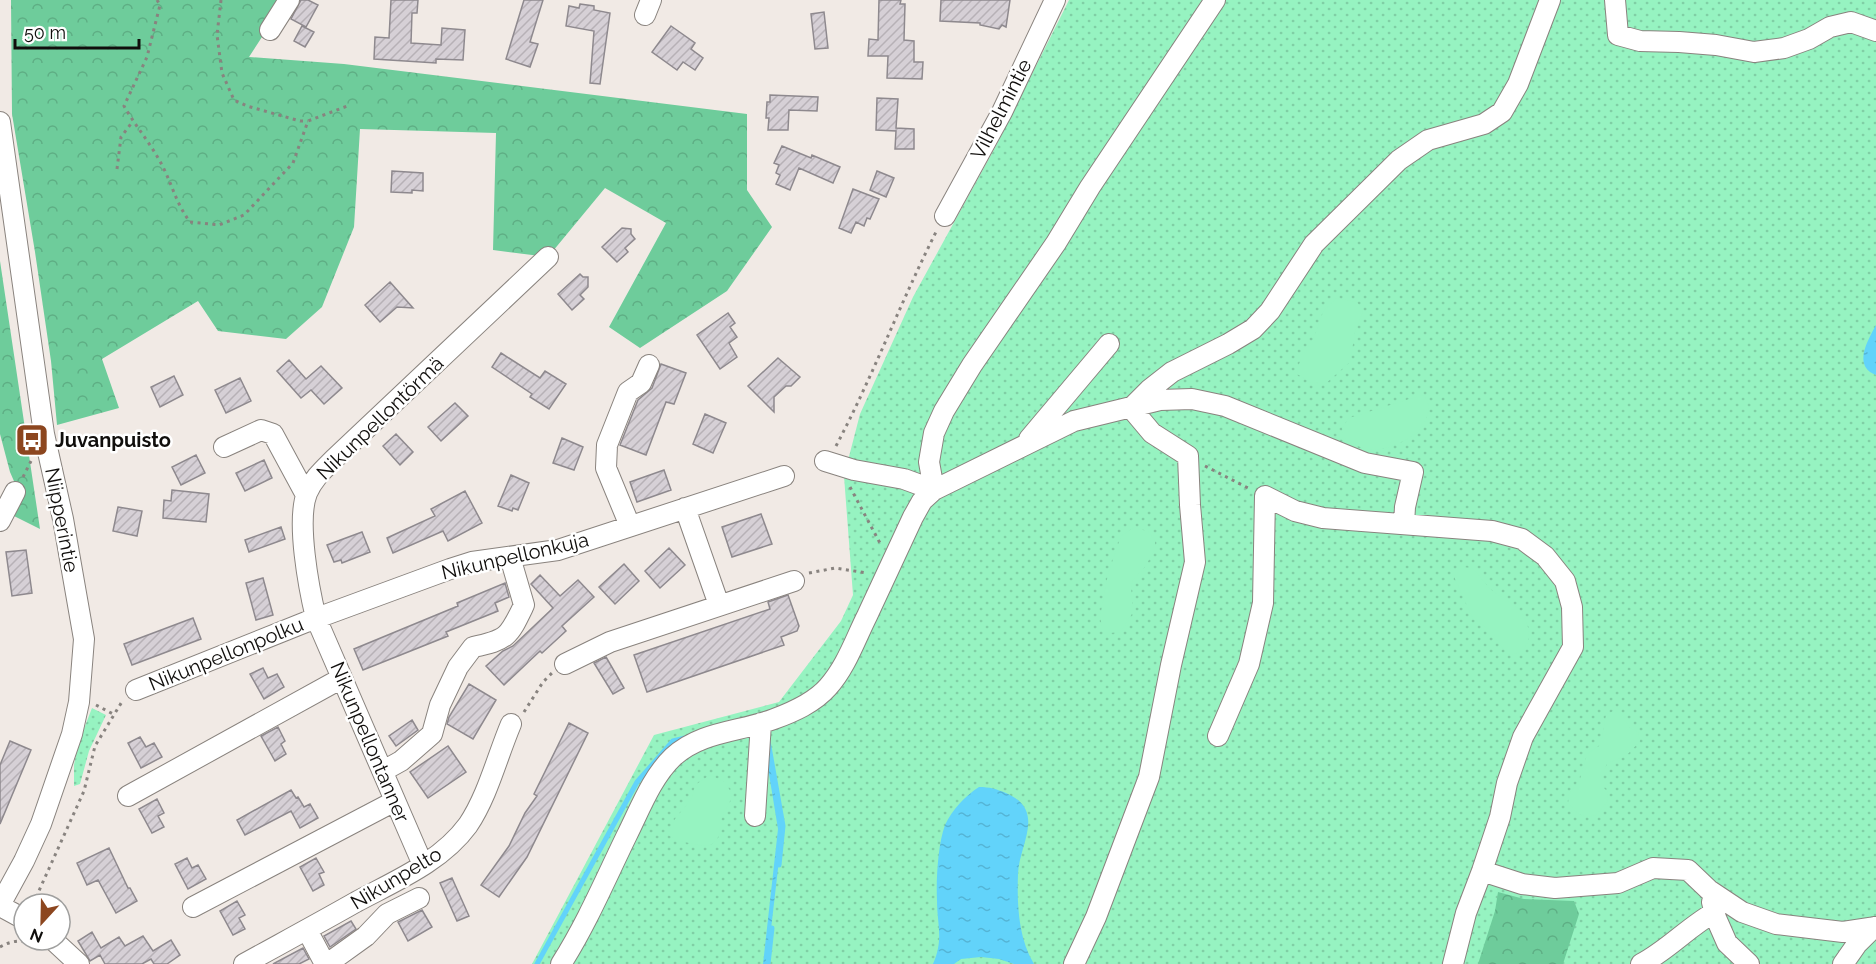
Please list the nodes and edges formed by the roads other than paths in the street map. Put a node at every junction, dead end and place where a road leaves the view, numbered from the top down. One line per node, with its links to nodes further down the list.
1 (289, 0): 6 (street)
2 (1055, 0): 9 (street, Vilhelmintie)
3 (1215, 0): 18 (street)
4 (1550, 0): 13 (street)
5 (1615, 0): 7 (street)
6 (270, 30)
7 (1876, 31)
8 (0, 122): 43 (street, Niipperintie)
9 (945, 216)
10 (548, 257): 20 (street, Nikunpellontörmä)
11 (1108, 344): 14 (street)
12 (649, 365): 24 (street)
13 (1131, 408): 14 (street); 23 (street); 53 (street)
14 (1026, 443): 18 (street)
15 (224, 447): 20 (street)
16 (832, 463): 18 (street)
17 (784, 476): 21 (street, Nikunpellonkuja)
18 (934, 490): 32 (street)
19 (15, 492): 22 (street)
20 (306, 495): 28 (street, Nikunpellontörmä)
21 (685, 508): 24 (street, Nikunpellonkuja); 27 (street)
22 (0, 521)
23 (1404, 524): 34 (street); 40 (street)
24 (630, 526): 25 (street, Nikunpellonkuja)
25 (510, 557): 28 (street, Nikunpellonkuja); 35 (street)
26 (794, 581): 27 (street)
27 (719, 604): 29 (street)
28 (316, 618): 30 (street, Nikunpellontanner); 31 (street, Nikunpellonpolku)
29 (565, 664)
30 (342, 678): 35 (street, Nikunpellontanner); 36 (street)
31 (136, 690)
32 (761, 723): 38 (street); 52 (street)
33 (511, 724): 39 (street, Nikunpelto)
34 (1218, 736)
35 (383, 771): 37 (street, Nikunpellontanner)
36 (128, 796)
37 (395, 801): 39 (street, Nikunpellontanner); 44 (street)
38 (755, 816)
39 (423, 865): 47 (street, Nikunpelto)
40 (1482, 871): 41 (street); 54 (street)
41 (1709, 890): 45 (street); 46 (street)
42 (419, 898): 51 (street)
43 (0, 906)
44 (193, 907)
45 (1715, 912): 55 (street); 56 (street)
46 (1875, 927): 57 (street)
47 (307, 930): 50 (street, Nikunpelto); 51 (street)
48 (66, 952): 49 (street)
49 (79, 964)
50 (244, 964)
51 (326, 964)
52 (561, 964)
53 (1074, 964)
54 (1453, 964)
55 (1641, 964)
56 (1749, 964)
57 (1843, 964)

